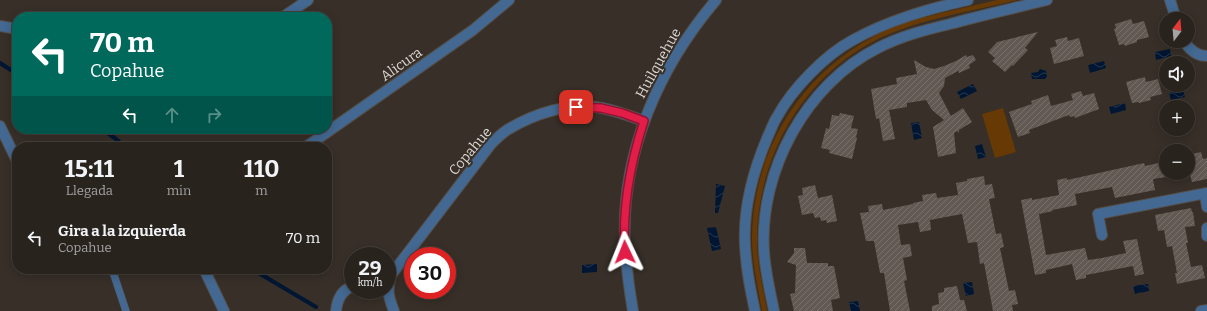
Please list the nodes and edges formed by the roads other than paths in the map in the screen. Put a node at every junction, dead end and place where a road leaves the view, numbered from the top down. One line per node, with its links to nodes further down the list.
1 (308, 0): 7 (street)
2 (509, 0): 15 (street, Alicura)
3 (716, 0): 13 (street, Huilquehue)
4 (968, 0): 35 (street)
5 (1047, 0): 36 (street)
6 (1170, 0): 8 (street)
7 (290, 12)
8 (1174, 12)
9 (0, 26): 10 (street)
10 (12, 28)
11 (1188, 48): 12 (street)
12 (1207, 56)
13 (644, 121): 24 (street, Copahue); 34 (street, Huilquehue)
14 (0, 126): 18 (street)
15 (332, 129)
16 (325, 134): 17 (street, Alicura)
17 (313, 142)
18 (12, 151)
19 (1206, 194): 20 (street); 22 (street)
20 (1207, 207)
21 (1207, 228): 23 (street)
22 (1102, 235)
23 (1207, 236)
24 (396, 268)
25 (114, 274): 30 (lane)
26 (206, 274): 31 (street)
27 (344, 291): 32 (street)
28 (388, 299): 33 (street, Copahue)
29 (1207, 310): 37 (street)
30 (126, 311)
31 (224, 311)
32 (336, 311)
33 (394, 311)
34 (633, 311)
35 (755, 311)
36 (774, 311)
37 (1201, 311)

